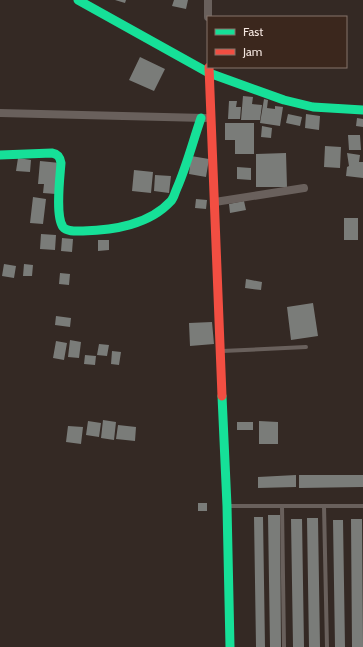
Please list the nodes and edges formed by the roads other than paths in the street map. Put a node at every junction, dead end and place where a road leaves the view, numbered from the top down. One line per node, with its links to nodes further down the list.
1 (78, 0): 4 (street)
2 (208, 0): 3 (street)
3 (208, 16)
4 (209, 70): 5 (street); 8 (street)
5 (363, 110)
6 (0, 113): 7 (street)
7 (200, 118): 8 (street); 9 (street)
8 (211, 118): 11 (street)
9 (0, 155)
10 (304, 188): 11 (street)
11 (216, 202): 13 (street)
12 (306, 347): 13 (lane)
13 (222, 351): 14 (street)
14 (228, 506): 15 (lane); 18 (street)
15 (282, 506): 16 (lane); 19 (lane)
16 (324, 506): 17 (lane); 20 (lane)
17 (363, 506)
18 (230, 647)
19 (284, 647)
20 (327, 647)

